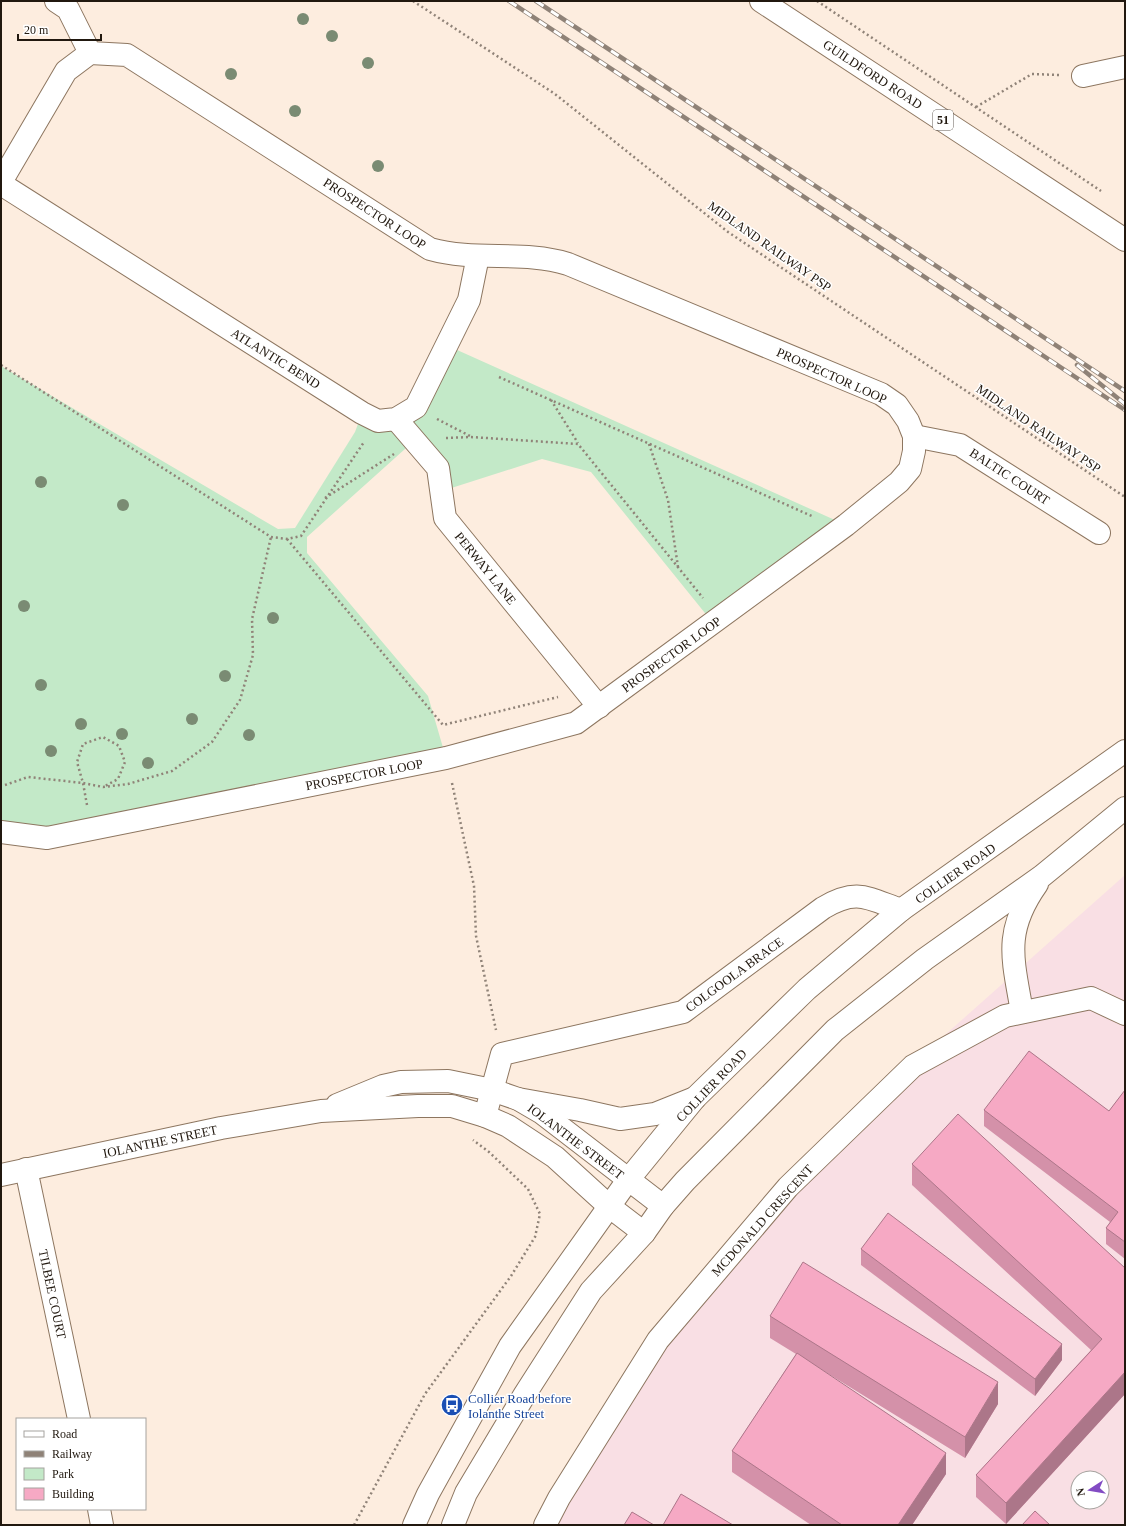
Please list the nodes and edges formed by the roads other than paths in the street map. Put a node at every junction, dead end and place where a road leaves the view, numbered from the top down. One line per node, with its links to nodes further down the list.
1 (56, 1): 3 (main road)
2 (761, 1): 7 (main road, GUILDFORD ROAD / 51)
3 (90, 53): 6 (main road); 8 (main road, PROSPECTOR LOOP)
4 (1125, 67): 5 (main road)
5 (1083, 76)
6 (1, 183): 9 (main road, ATLANTIC BEND)
7 (1125, 240)
8 (478, 256): 9 (main road); 10 (main road, PROSPECTOR LOOP)
9 (387, 420): 12 (main road, PERWAY LANE)
10 (914, 436): 11 (main road, BALTIC COURT); 12 (main road, PROSPECTOR LOOP)
11 (1099, 533)
12 (599, 707): 15 (main road, PROSPECTOR LOOP)
13 (1125, 751): 17 (main road, COLLIER ROAD)
14 (1125, 808): 16 (main road)
15 (1, 832)
16 (1042, 876): 18 (main road); 28 (main road)
17 (901, 910): 20 (main road, COLGOOLA BRACE); 21 (main road, COLLIER ROAD)
18 (1022, 1012): 19 (main road, MCDONALD CRESCENT); 36 (main road, MCDONALD CRESCENT)
19 (1125, 1014)
20 (492, 1090): 22 (main road, IOLANTHE STREET); 23 (main road, IOLANTHE STREET); 24 (main road)
21 (695, 1098): 22 (main road); 27 (main road, COLLIER ROAD)
22 (518, 1099): 27 (main road, IOLANTHE STREET)
23 (321, 1111): 24 (main road, IOLANTHE STREET); 25 (main road, IOLANTHE STREET)
24 (485, 1116): 29 (main road, IOLANTHE STREET)
25 (26, 1169): 26 (main road, IOLANTHE STREET); 31 (main road, TILBEE COURT)
26 (1, 1175)
27 (628, 1180): 28 (main road, IOLANTHE STREET); 29 (main road, COLLIER ROAD)
28 (663, 1206): 30 (main road)
29 (610, 1207): 30 (main road, IOLANTHE STREET); 34 (main road, COLLIER ROAD)
30 (644, 1233): 35 (main road)
31 (80, 1418)
32 (99, 1510): 33 (main road)
33 (102, 1525)
34 (414, 1525)
35 (453, 1525)
36 (545, 1525)

